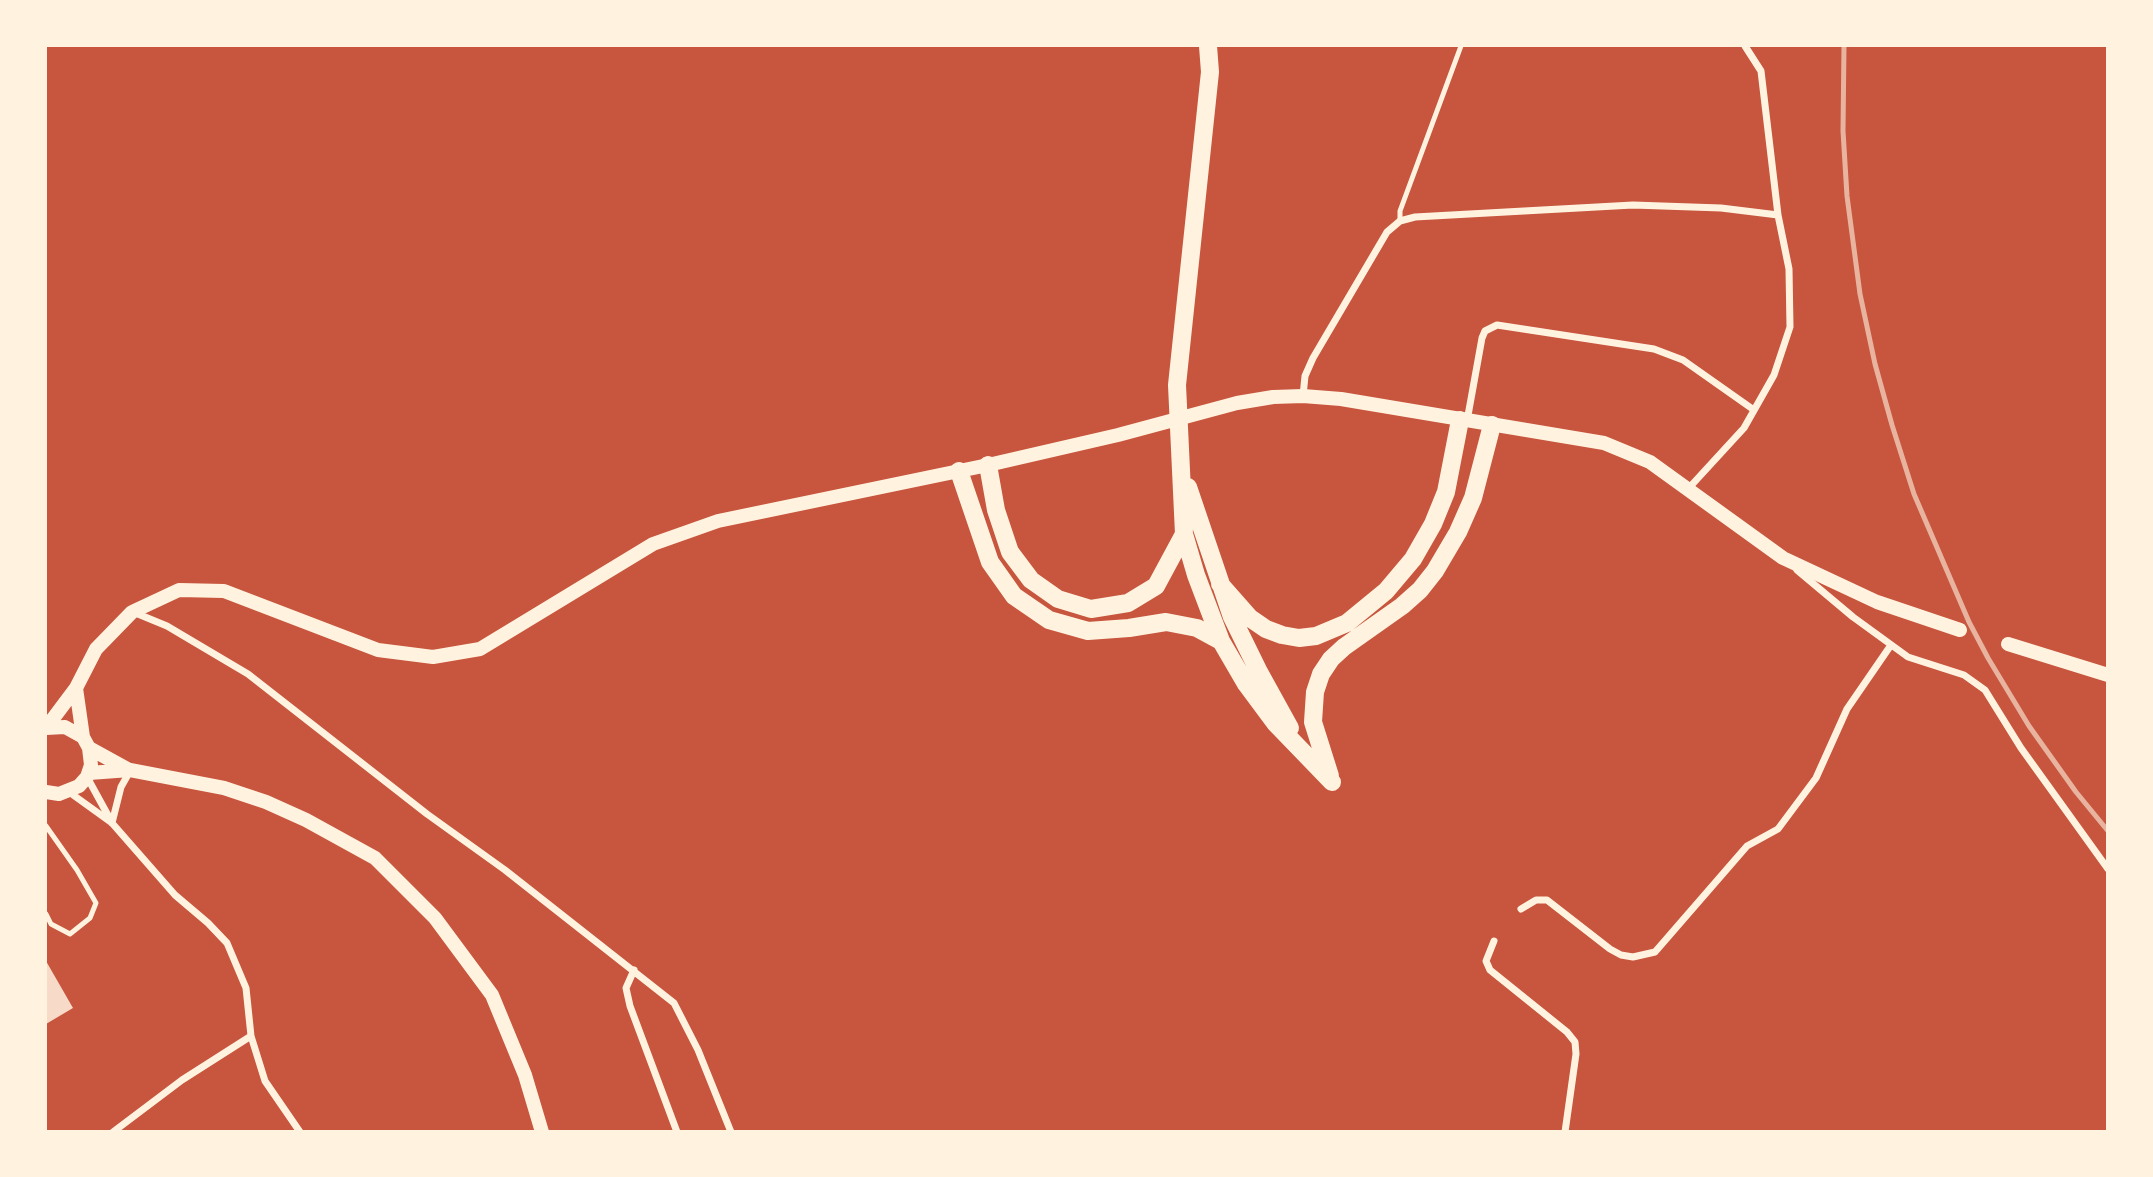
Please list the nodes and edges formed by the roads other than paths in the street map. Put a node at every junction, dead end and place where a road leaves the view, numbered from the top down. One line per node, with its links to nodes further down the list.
1 (1208, 46): 10 (main road)
2 (1461, 46): 5 (lane)
3 (1745, 46): 4 (street)
4 (1779, 215): 5 (street); 7 (street)
5 (1399, 221): 6 (street)
6 (1303, 396): 8 (main road); 11 (main road)
7 (1754, 410): 8 (street); 13 (street)
8 (1463, 421): 9 (main road); 16 (main road)
9 (1492, 425): 13 (main road); 26 (main road)
10 (1181, 464): 14 (main road); 16 (main road)
11 (988, 465): 12 (main road); 14 (main road)
12 (959, 471): 17 (main road); 19 (main road)
13 (1688, 489): 15 (main road)
14 (1184, 534): 19 (main road)
15 (1783, 558): 18 (main road); 21 (street)
16 (1220, 584): 26 (main road)
17 (132, 612): 23 (main road); 37 (street)
18 (1960, 630)
19 (1221, 641): 26 (main road)
20 (2008, 643): 22 (main road)
21 (1891, 645): 33 (street); 34 (street)
22 (2108, 675)
23 (76, 688): 24 (main road); 25 (main road)
24 (46, 728): 25 (main road)
25 (86, 743): 27 (main road); 28 (main road)
26 (1304, 752)
27 (130, 770): 28 (main road); 31 (street); 41 (main road)
28 (88, 775): 30 (main road); 31 (street)
29 (46, 792): 30 (main road)
30 (69, 792): 31 (street)
31 (112, 823): 38 (street)
32 (46, 826): 35 (lane)
33 (2108, 869)
34 (1521, 909)
35 (46, 914)
36 (1494, 942): 44 (street)
37 (634, 970): 42 (street); 43 (street)
38 (251, 1036): 39 (street); 40 (street)
39 (113, 1132)
40 (300, 1132)
41 (542, 1132)
42 (677, 1132)
43 (731, 1132)
44 (1565, 1132)

